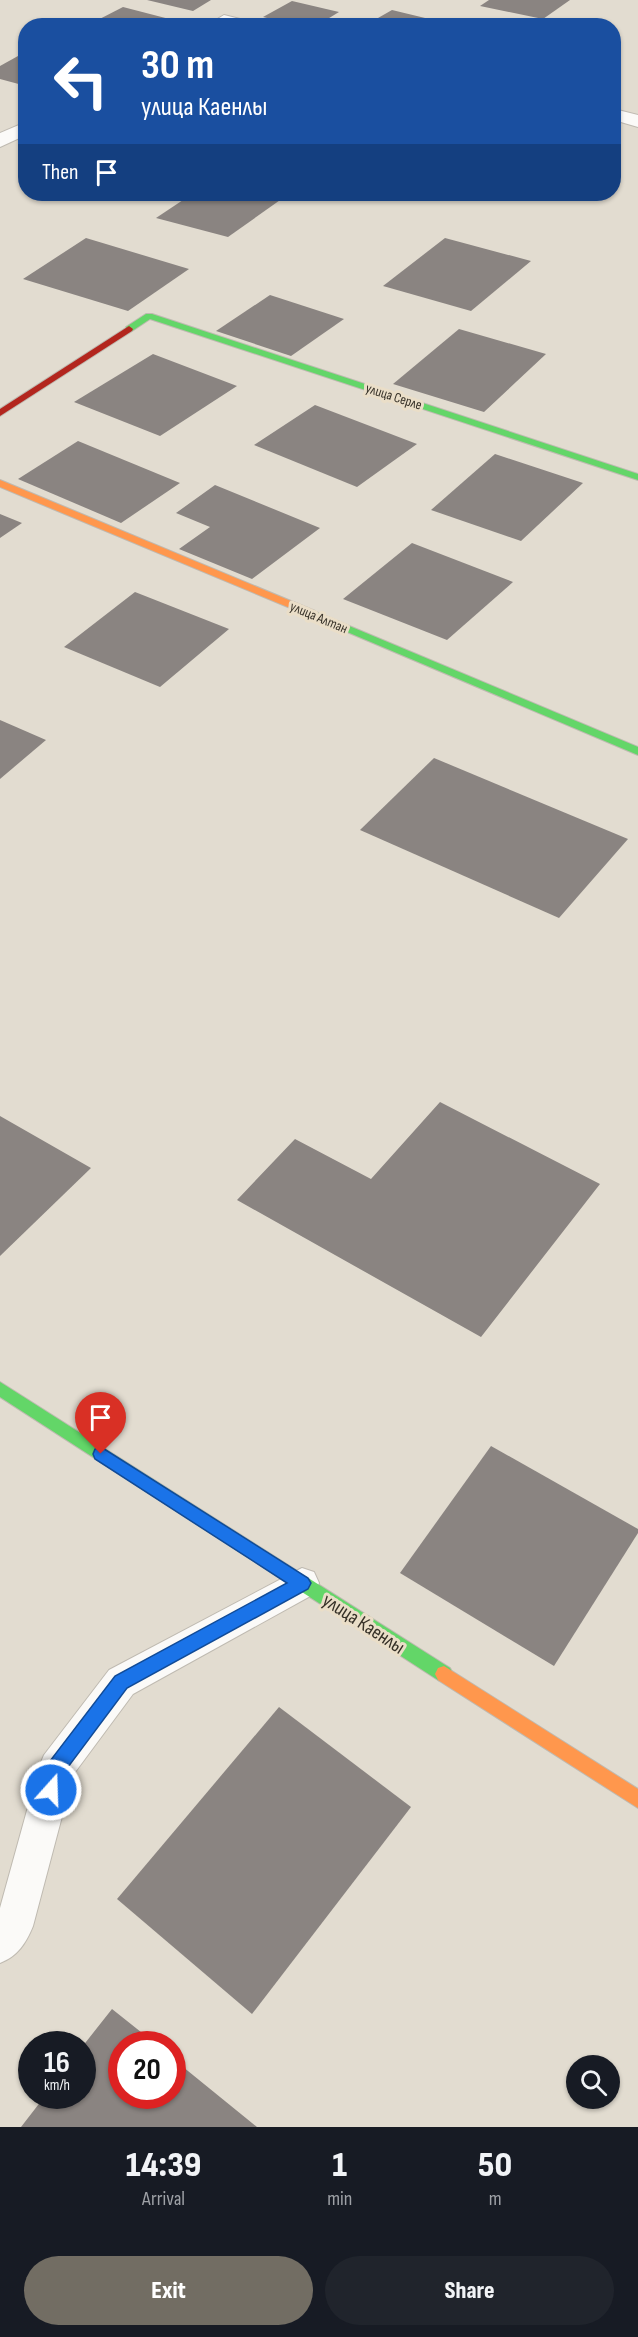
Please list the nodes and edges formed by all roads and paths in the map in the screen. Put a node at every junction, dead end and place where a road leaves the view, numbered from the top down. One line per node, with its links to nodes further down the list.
1 (621, 117): 2 (street)
2 (638, 121)
3 (18, 131): 4 (street)
4 (0, 141)
5 (0, 413): 6 (street, улица Серле)
6 (638, 477)
7 (0, 483): 8 (street, улица Алтан)
8 (638, 751)
9 (0, 1389): 10 (street, улица Каенлы)
10 (302, 1583): 11 (street, улица Каенлы); 12 (lane)
11 (638, 1799)
12 (0, 1944)

